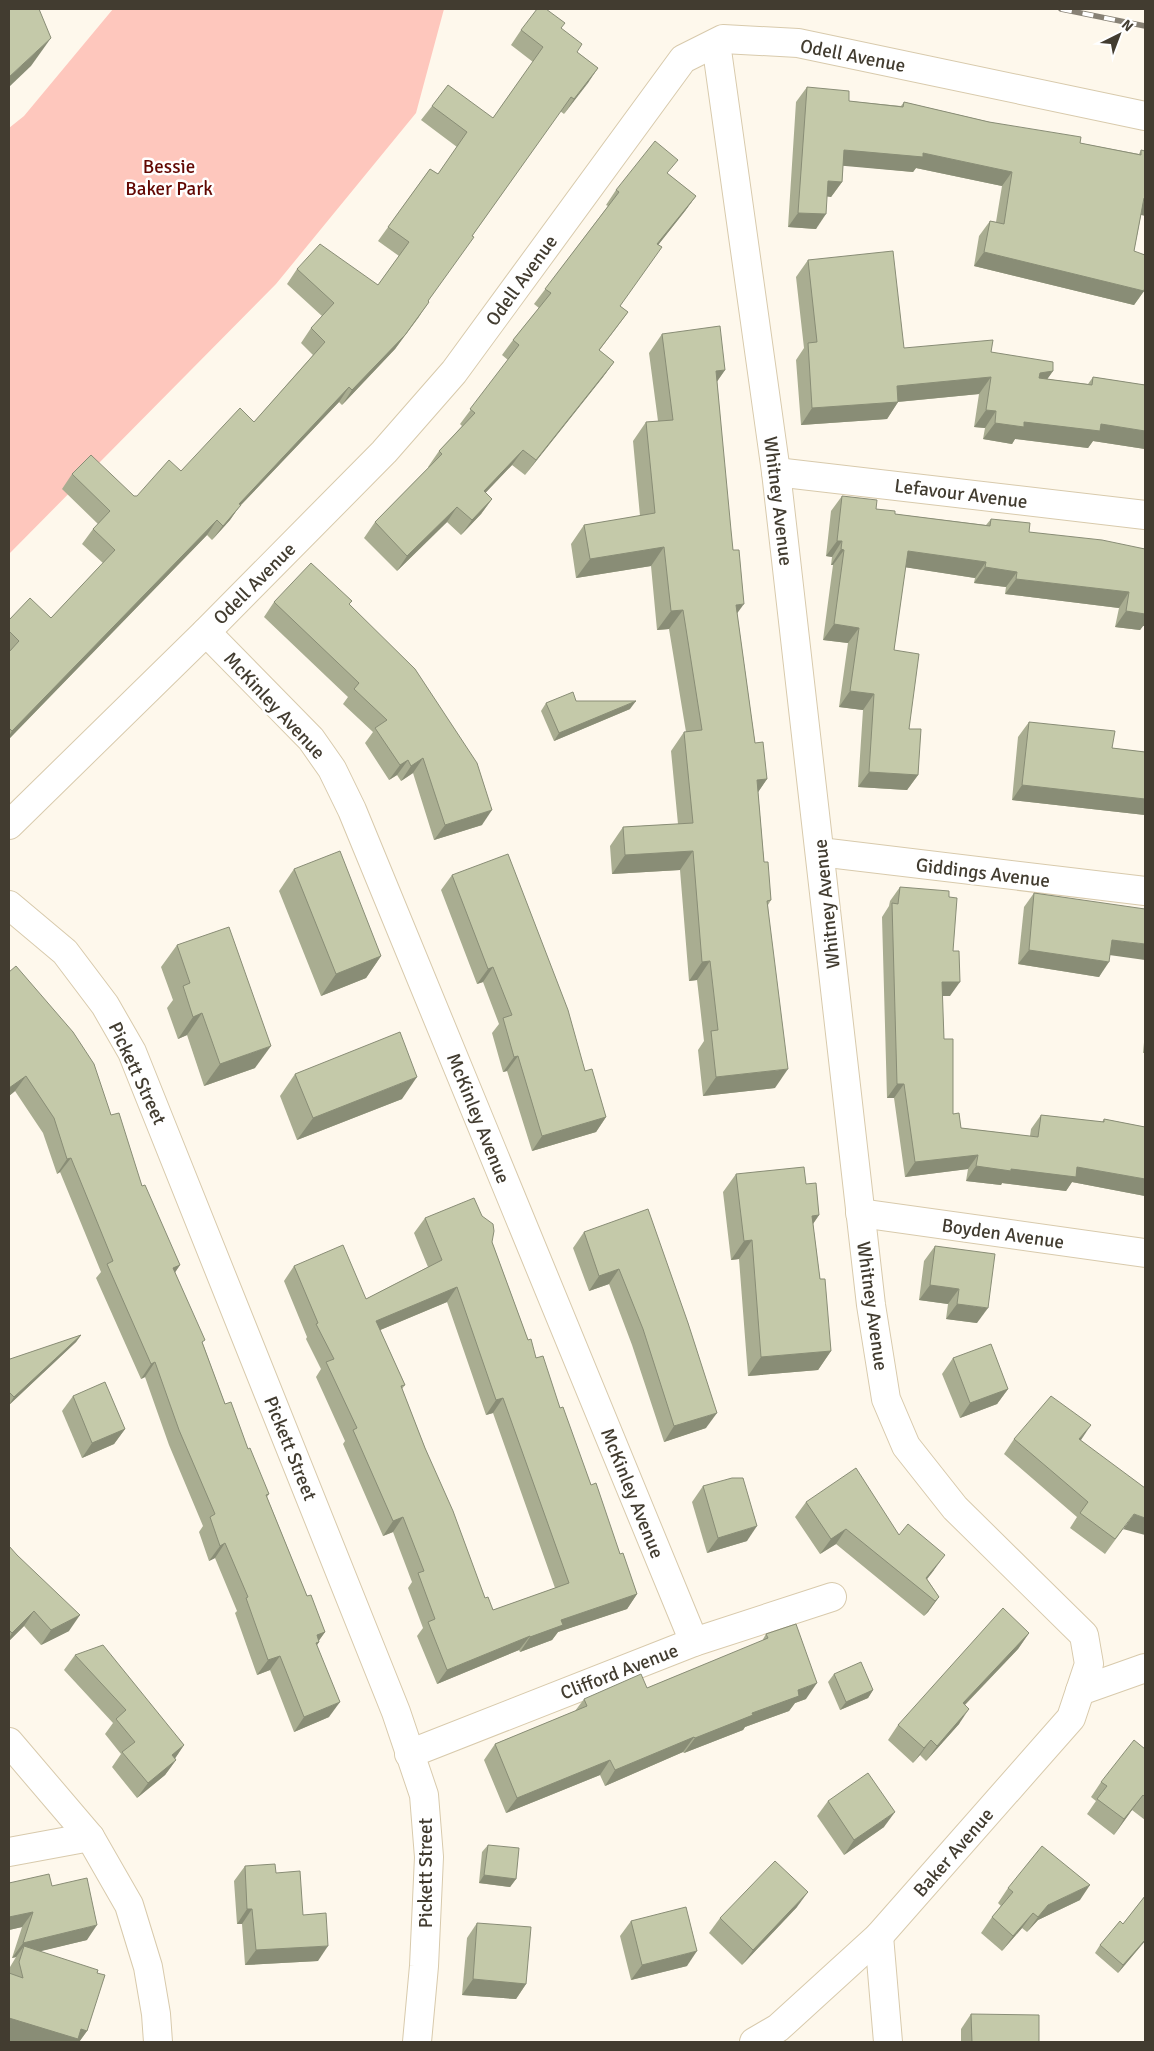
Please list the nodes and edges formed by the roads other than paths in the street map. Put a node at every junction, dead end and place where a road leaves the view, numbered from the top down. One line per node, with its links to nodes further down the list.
1 (716, 42): 2 (street, Odell Avenue); 3 (street, Whitney Avenue); 5 (street, Odell Avenue)
2 (1145, 116)
3 (776, 472): 4 (street, Lefavour Avenue); 7 (street, Whitney Avenue)
4 (1145, 515)
5 (206, 632): 6 (street, Odell Avenue); 13 (street, McKinley Avenue)
6 (9, 824)
7 (820, 852): 8 (street, Giddings Avenue); 10 (street, Whitney Avenue)
8 (1145, 891)
9 (9, 905): 17 (street, Pickett Street)
10 (860, 1213): 11 (street, Boyden Avenue); 15 (street, Whitney Avenue)
11 (1145, 1253)
12 (832, 1597): 13 (street, Clifford Avenue)
13 (694, 1642): 17 (street, Clifford Avenue)
14 (1145, 1668): 15 (street)
15 (1080, 1691): 20 (street, Baker Avenue)
16 (9, 1742): 18 (street)
17 (410, 1754): 22 (street, Pickett Street)
18 (90, 1836): 19 (street); 21 (street)
19 (9, 1852)
20 (879, 1936): 23 (street, Baker Avenue); 24 (street)
21 (158, 2042)
22 (417, 2042)
23 (754, 2042)
24 (888, 2042)

